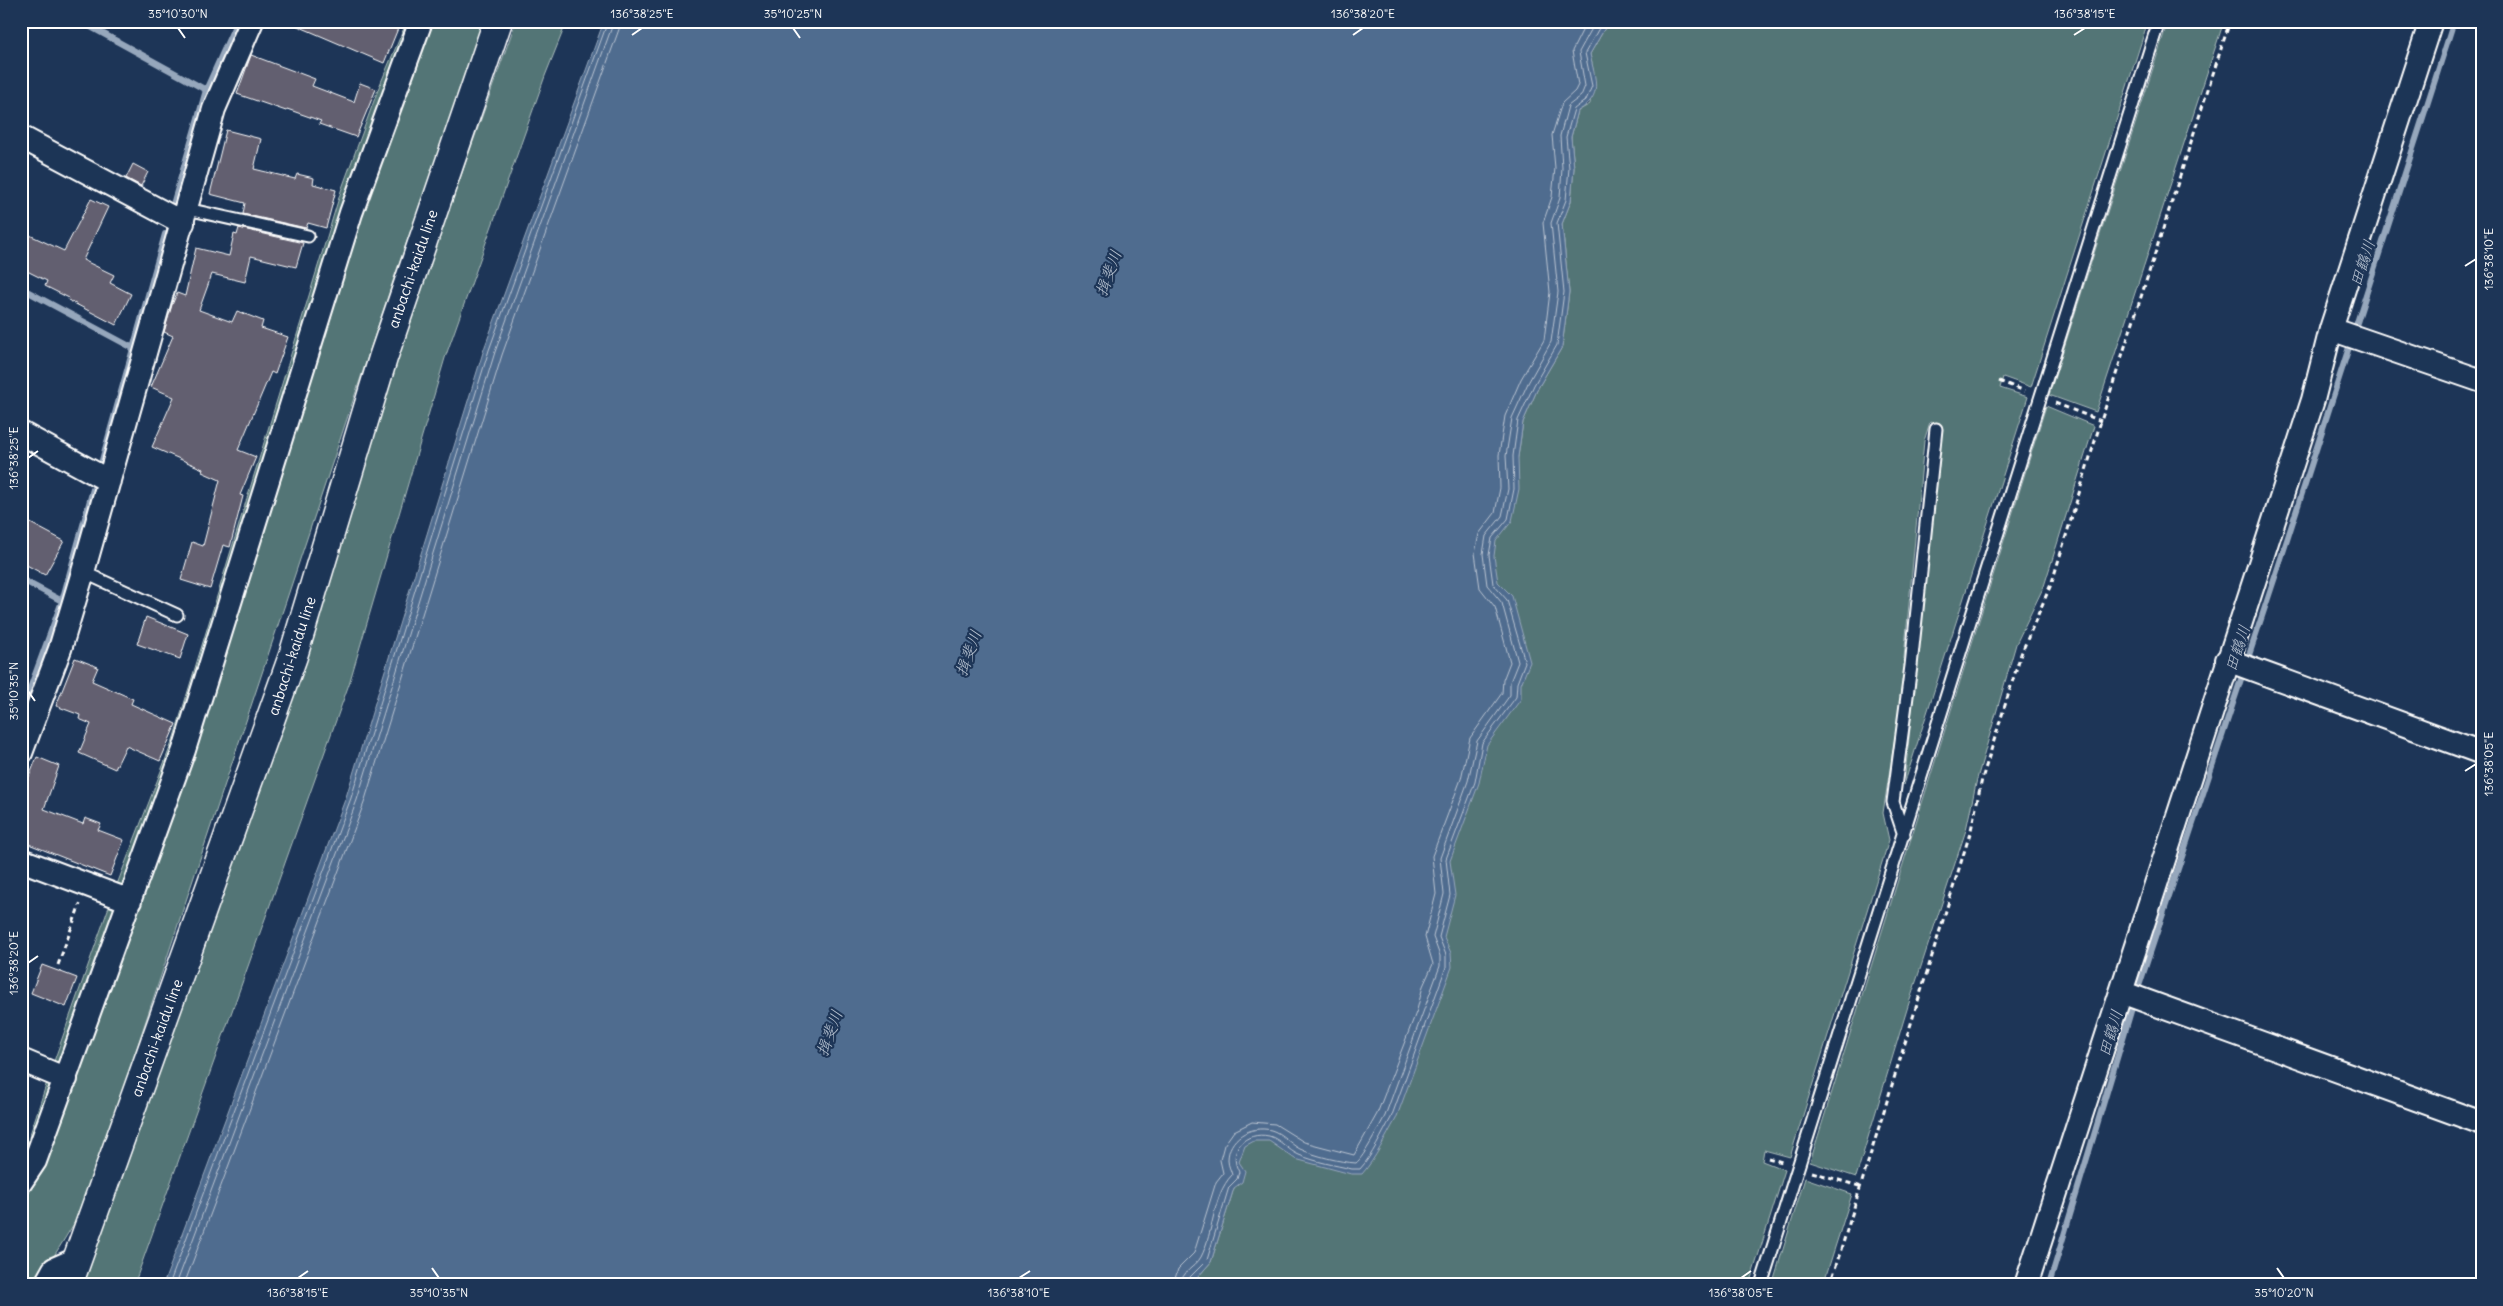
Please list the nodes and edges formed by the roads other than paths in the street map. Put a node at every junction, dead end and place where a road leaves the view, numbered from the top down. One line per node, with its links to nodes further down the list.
1 (252, 21): 7 (street)
2 (421, 21): 22 (street)
3 (498, 21): 28 (main road, anbachi-kaidu line)
4 (2159, 21): 20 (lane)
5 (2431, 21): 9 (street)
6 (21, 137): 7 (street)
7 (185, 216): 8 (lane); 13 (street)
8 (308, 236)
9 (2334, 330): 10 (street); 16 (street)
10 (2482, 381)
11 (1936, 429): 20 (lane)
12 (21, 434): 13 (street)
13 (109, 481): 14 (street)
14 (83, 572): 15 (lane); 17 (street)
15 (177, 616)
16 (2230, 661): 19 (street); 23 (street)
17 (25, 727): 18 (street)
18 (21, 753)
19 (2482, 753)
20 (1904, 835): 31 (lane)
21 (21, 860): 22 (street)
22 (130, 901): 25 (street)
23 (2123, 993): 26 (street); 32 (street)
24 (21, 1060): 25 (street)
25 (66, 1079): 27 (street)
26 (2482, 1123)
27 (21, 1182)
28 (78, 1258): 29 (street); 30 (main road, anbachi-kaidu line)
29 (45, 1285)
30 (68, 1285)
31 (1762, 1285)
32 (2026, 1285)

